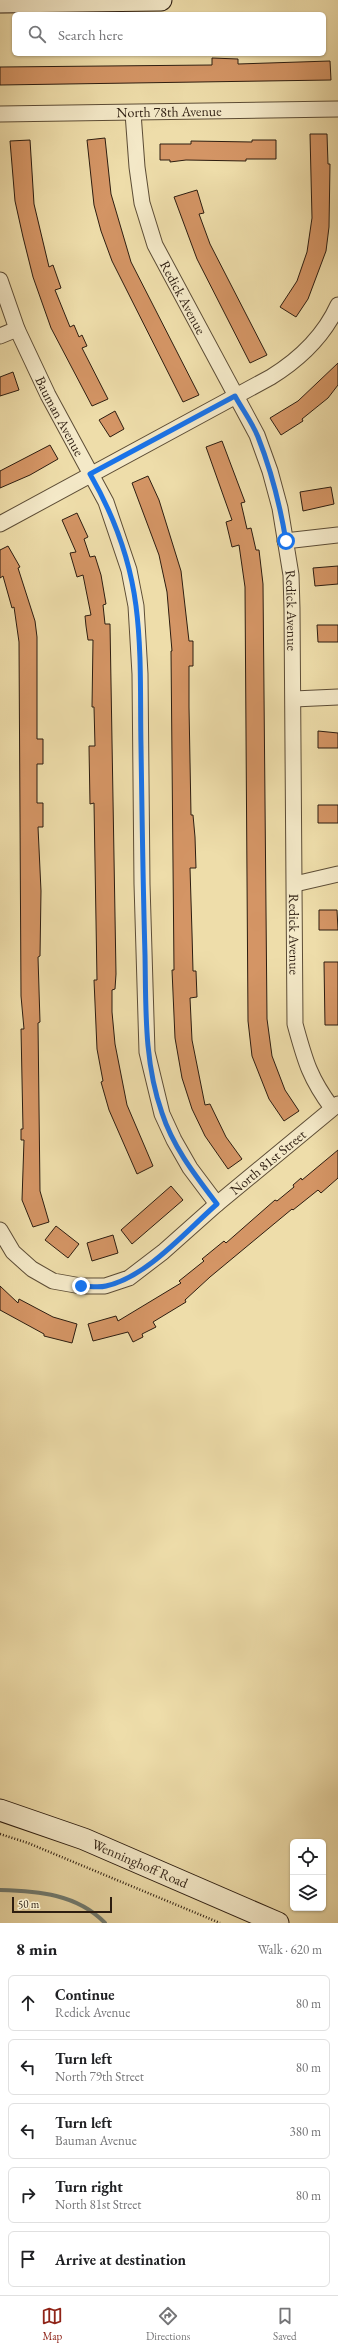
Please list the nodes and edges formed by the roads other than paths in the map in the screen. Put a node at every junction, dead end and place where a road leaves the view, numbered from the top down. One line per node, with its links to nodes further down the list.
1 (160, 0): 2 (street)
2 (0, 2)
3 (338, 109): 4 (street, North 78th Avenue)
4 (133, 113): 5 (street, North 78th Avenue); 10 (street, Redick Avenue)
5 (0, 114)
6 (0, 280): 8 (street, Bauman Avenue)
7 (338, 305): 10 (street)
8 (17, 329): 9 (street); 11 (street, Bauman Avenue)
9 (0, 336)
10 (235, 396): 11 (street); 14 (street, Redick Avenue)
11 (90, 474): 12 (street); 20 (street, Bauman Avenue)
12 (0, 524)
13 (338, 535): 14 (street)
14 (286, 541): 16 (street, Redick Avenue)
15 (338, 697): 16 (street)
16 (294, 699): 18 (street, Redick Avenue)
17 (338, 874): 18 (street)
18 (296, 884): 19 (street, Redick Avenue)
19 (335, 1106): 20 (street, North 81st Street)
20 (217, 1204): 21 (street, North 81st Street)
21 (0, 1230)
22 (0, 1810): 23 (street, Wenninghoff Road)
23 (278, 1923)

